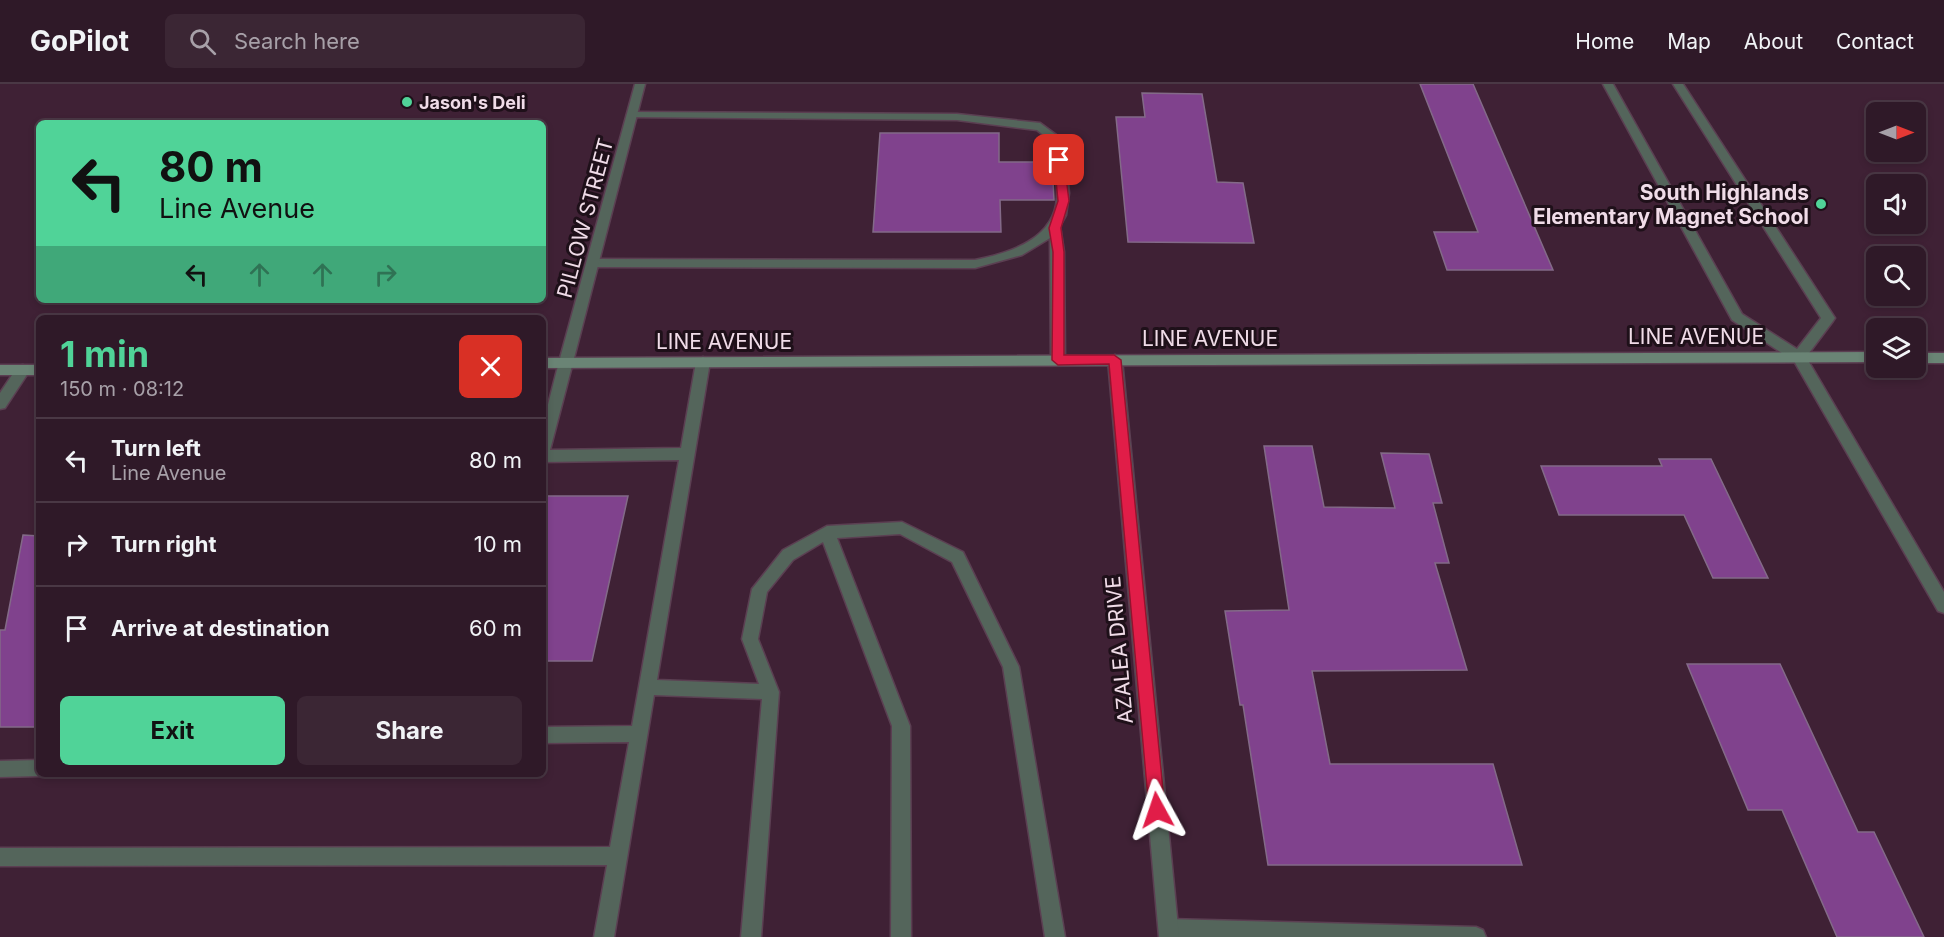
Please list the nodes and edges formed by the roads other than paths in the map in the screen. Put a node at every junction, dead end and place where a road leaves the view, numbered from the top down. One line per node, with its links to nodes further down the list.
1 (640, 84): 4 (street, PILLOW STREET)
2 (1608, 84): 7 (street)
3 (1678, 84): 7 (street)
4 (633, 115): 5 (street); 6 (street, PILLOW STREET)
5 (1055, 228): 6 (street); 11 (street)
6 (593, 263): 13 (street, PILLOW STREET)
7 (1799, 357): 8 (main road, LINE AVENUE); 12 (main road, LINE AVENUE); 24 (street)
8 (1866, 357)
9 (1926, 358): 10 (main road)
10 (1944, 358)
11 (1058, 360): 12 (main road, LINE AVENUE); 14 (main road, LINE AVENUE)
12 (1114, 360): 33 (street, AZALEA DRIVE)
13 (566, 362): 14 (main road, LINE AVENUE); 15 (main road, LINE AVENUE); 20 (street, PILLOW STREET)
14 (703, 362): 21 (street)
15 (546, 363)
16 (0, 370): 17 (main road)
17 (23, 370): 18 (main road); 19 (street)
18 (36, 370)
19 (0, 404)
20 (546, 439)
21 (687, 454): 22 (street); 25 (street)
22 (546, 456)
23 (827, 532): 26 (street); 36 (street); 37 (street)
24 (1944, 606)
25 (646, 687): 26 (street); 27 (street)
26 (771, 692): 35 (street)
27 (639, 734): 28 (street); 31 (street)
28 (546, 735)
29 (36, 768): 30 (street)
30 (0, 769)
31 (618, 856): 32 (street); 34 (street)
32 (0, 857)
33 (1168, 933): 38 (street)
34 (604, 937)
35 (751, 937)
36 (901, 937)
37 (1055, 937)
38 (1476, 937)

